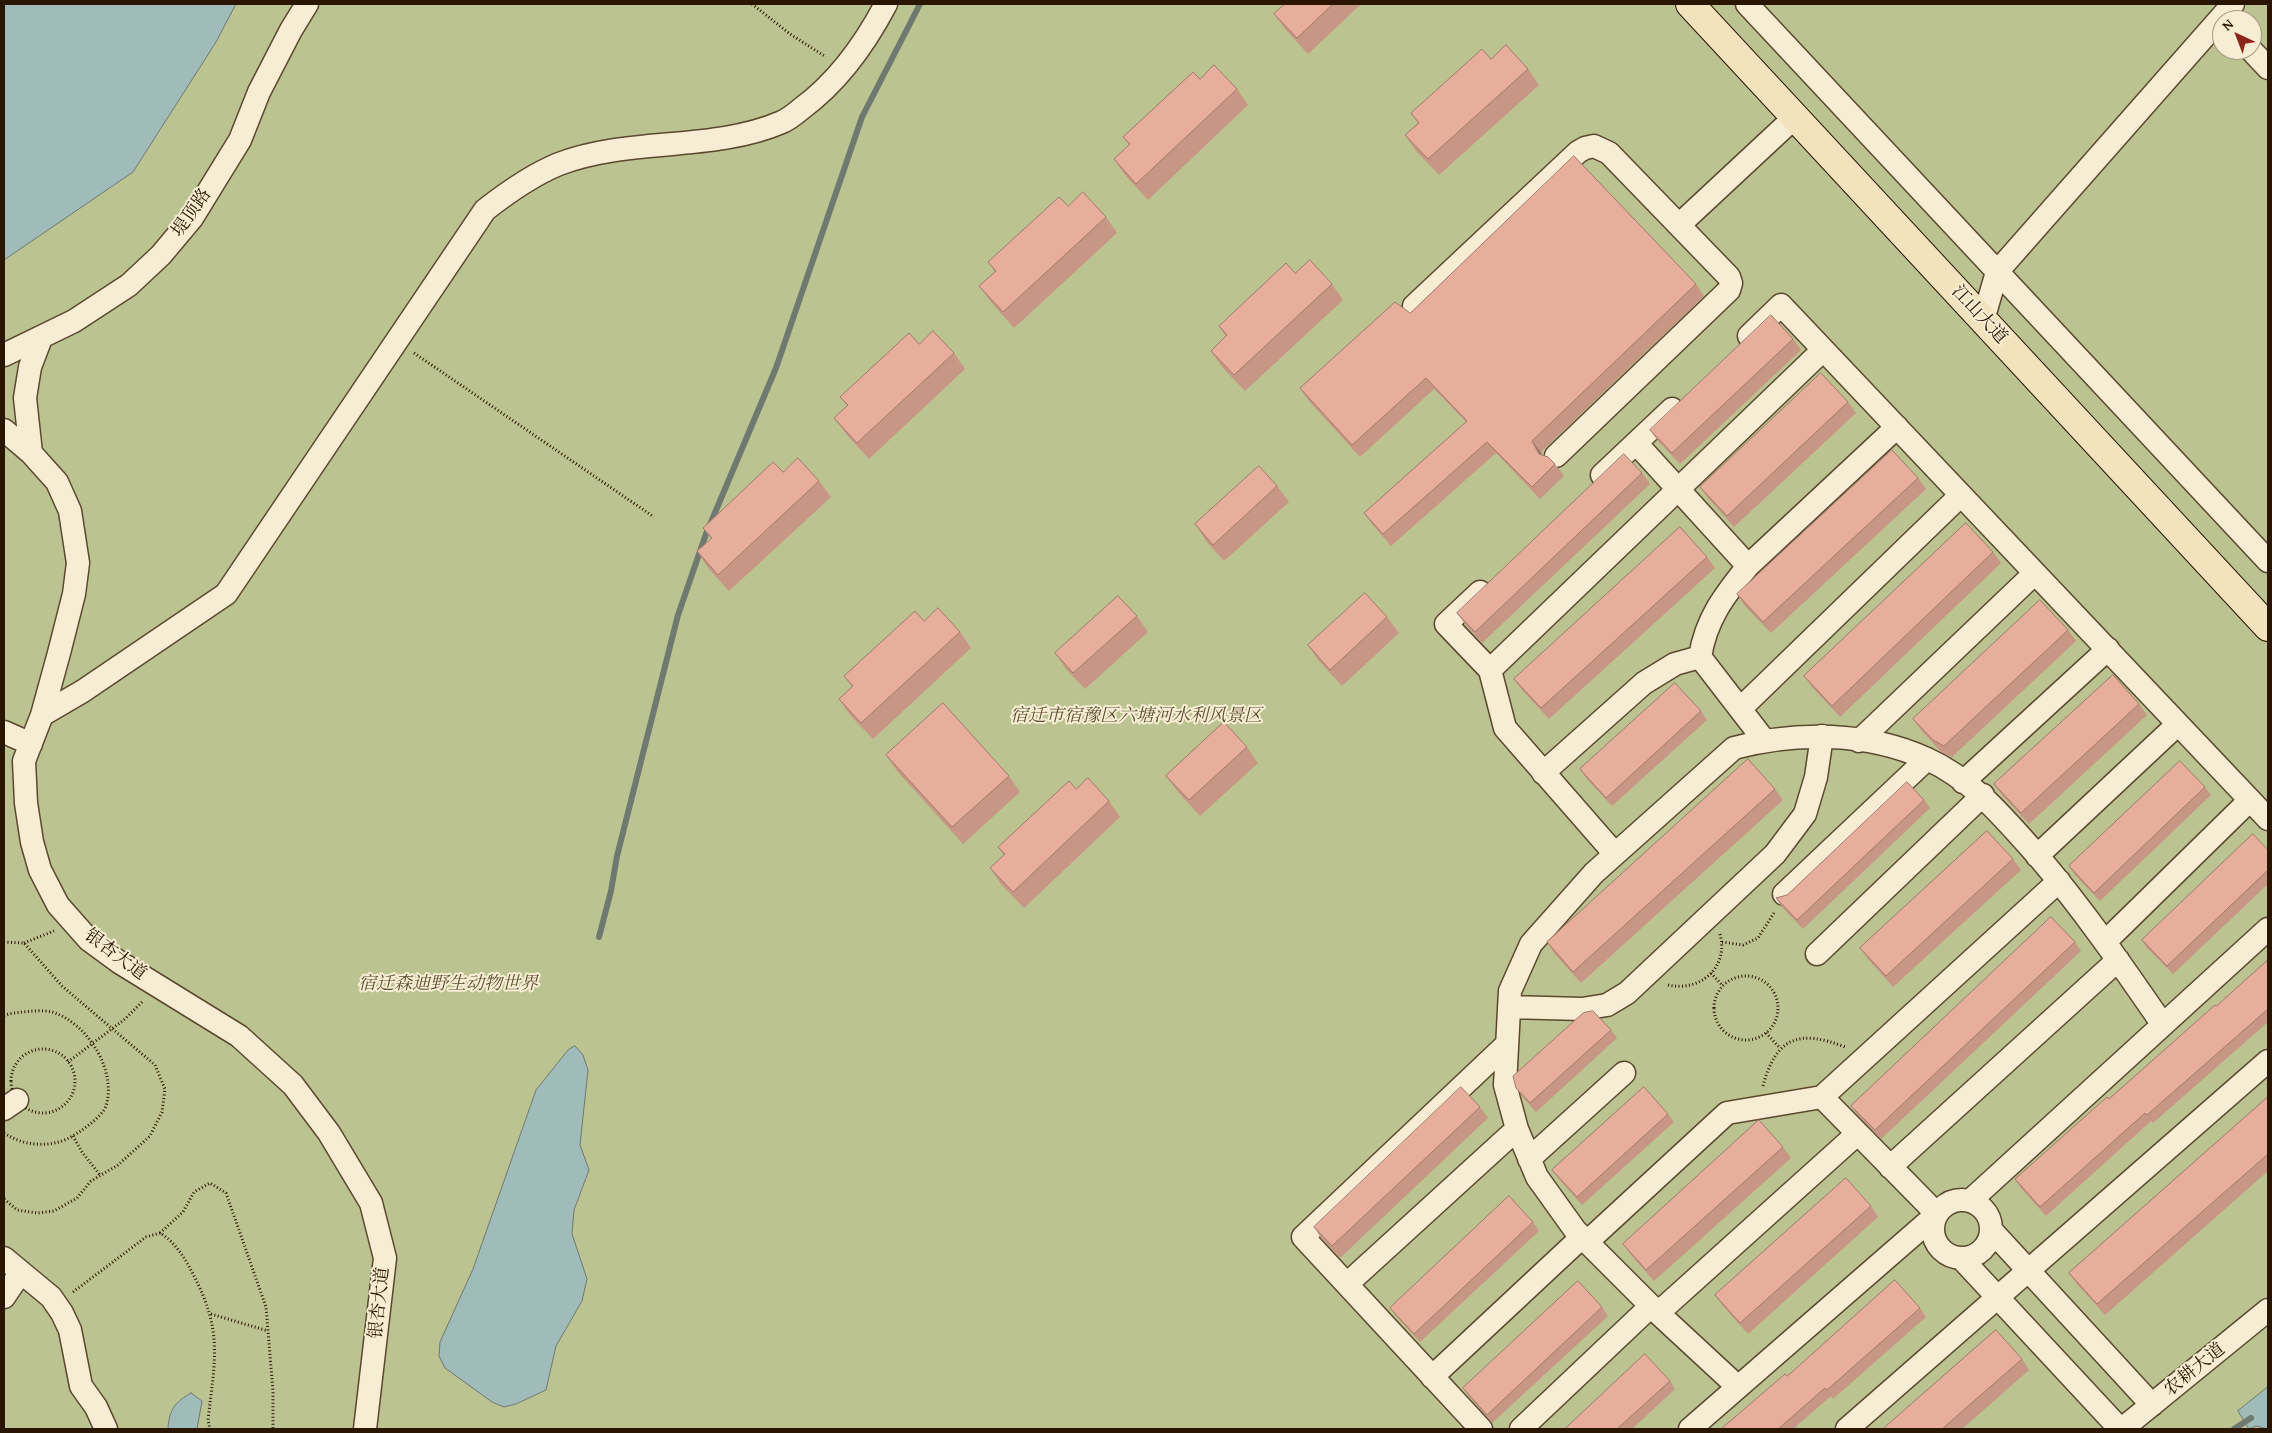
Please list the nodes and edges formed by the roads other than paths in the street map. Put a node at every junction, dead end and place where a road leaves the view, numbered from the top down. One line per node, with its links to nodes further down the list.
1 (307, 4): 11 (street, 堤顶路)
2 (886, 4): 33 (street)
3 (1690, 4): 6 (main road, 江山大道)
4 (1746, 4): 8 (street)
5 (2212, 21): 8 (street)
6 (1795, 117): 7 (street); 10 (main road, 江山大道)
7 (1679, 225): 9 (street); 20 (street)
8 (1997, 272): 10 (street); 24 (street)
9 (1414, 306)
10 (1983, 320): 28 (main road, 江山大道)
11 (41, 338): 14 (street, 堤顶路); 19 (street)
12 (1823, 350): 13 (street); 16 (street); 22 (street)
13 (1733, 352)
14 (4, 355)
15 (1684, 398): 18 (street)
16 (1897, 427): 23 (street); 25 (street)
17 (4, 430): 19 (street, 银杏大道)
18 (1636, 444): 21 (street); 22 (street)
19 (32, 453): 33 (street, 银杏大道)
20 (1556, 456)
21 (1586, 490)
22 (1678, 490): 25 (street); 31 (street)
23 (1961, 495): 26 (street); 32 (street)
24 (2268, 561)
25 (1748, 566): 30 (street)
26 (2035, 573): 29 (street); 38 (street)
27 (1495, 577): 31 (street)
28 (2268, 627)
29 (2108, 650): 34 (street); 42 (street)
30 (1700, 657): 32 (street); 41 (street)
31 (1490, 670): 41 (street)
32 (1740, 709): 37 (street)
33 (42, 715): 39 (street, 银杏大道)
34 (2178, 724): 44 (street); 47 (street)
35 (4, 732): 39 (street)
36 (1822, 736): 37 (street); 38 (street); 54 (street)
37 (1764, 740): 46 (street)
38 (1859, 741): 40 (street)
39 (31, 744): 81 (street, 银杏大道)
40 (1927, 758): 42 (street); 49 (street)
41 (1543, 773): 46 (street)
42 (1963, 782): 43 (street)
43 (1983, 796): 47 (street); 52 (street)
44 (2250, 800): 45 (street); 51 (street)
45 (2268, 819)
46 (1615, 854): 54 (street)
47 (2037, 856): 48 (street)
48 (2059, 881): 51 (street); 59 (street)
49 (1784, 894)
50 (2268, 929): 55 (street)
51 (2105, 942): 53 (street)
52 (1817, 954)
53 (2118, 960): 55 (street); 63 (street)
54 (1509, 1007): 56 (street)
55 (2163, 1025): 64 (street)
56 (1506, 1045): 60 (street); 72 (street)
57 (2268, 1061): 70 (street)
58 (1624, 1073): 62 (street)
59 (1822, 1097): 61 (street); 67 (street)
60 (1517, 1129): 62 (street); 72 (street)
61 (1857, 1134): 63 (street); 75 (street)
62 (1530, 1160): 67 (street)
63 (1890, 1168): 65 (street)
64 (1971, 1200): 65 (street); 66 (street)
65 (1937, 1214): 69 (street); 78 (street)
66 (1992, 1231): 69 (street); 70 (street)
67 (1585, 1240): 75 (street); 77 (street)
68 (4, 1258): 71 (street)
69 (1961, 1258): 74 (street)
70 (2028, 1271): 74 (street); 79 (street)
71 (22, 1272): 73 (street); 80 (street)
72 (1347, 1284): 77 (street)
73 (4, 1297)
74 (1998, 1297): 85 (street); 86 (street)
75 (1655, 1310): 78 (street); 83 (street)
76 (2268, 1310): 79 (street, 农耕大道)
77 (1432, 1377): 82 (street)
78 (1738, 1388): 84 (street)
79 (2152, 1405): 86 (street, 农耕大道)
80 (106, 1429)
81 (365, 1429)
82 (1481, 1429)
83 (1520, 1429)
84 (1690, 1429)
85 (1847, 1429)
86 (2121, 1429)

